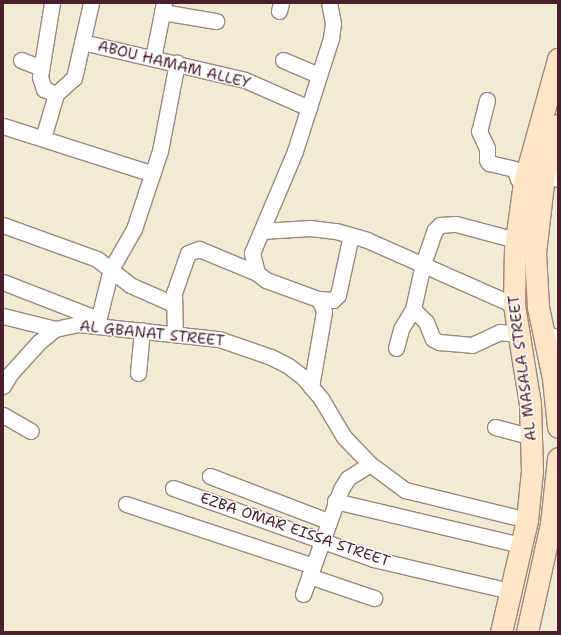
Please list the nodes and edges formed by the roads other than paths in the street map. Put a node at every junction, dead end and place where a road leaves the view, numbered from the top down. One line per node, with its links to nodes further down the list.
1 (52, 3): 12 (street)
2 (91, 3): 6 (street)
3 (329, 3): 13 (street)
4 (163, 8): 5 (street); 7 (street)
5 (216, 21)
6 (82, 42): 7 (street, ABOU HAMAM ALLEY); 14 (street)
7 (153, 58): 11 (street, ABOU HAMAM ALLEY)
8 (558, 59): 22 (main road, AL MASALA STREET)
9 (21, 60): 12 (street)
10 (283, 60): 13 (street)
11 (177, 63): 16 (street, ABOU HAMAM ALLEY); 20 (street)
12 (42, 68): 14 (street)
13 (319, 75): 16 (street)
14 (56, 94): 19 (street)
15 (487, 100): 22 (street)
16 (309, 108): 24 (street)
17 (558, 125): 21 (main road, AL MASALA STREET)
18 (3, 126): 19 (street)
19 (43, 138): 20 (street)
20 (153, 174): 28 (street)
21 (551, 177): 41 (main road, AL MASALA STREET)
22 (524, 182): 26 (main road, AL MASALA STREET)
23 (3, 225): 28 (street)
24 (262, 231): 25 (street); 29 (street)
25 (351, 235): 27 (street); 31 (street)
26 (516, 240): 27 (street); 33 (main road, AL MASALA STREET)
27 (423, 264): 33 (street); 34 (street)
28 (112, 269): 32 (street); 36 (street)
29 (257, 273): 31 (street); 32 (street)
30 (3, 282): 36 (street)
31 (318, 299): 48 (street)
32 (173, 304): 39 (street)
33 (514, 305): 40 (main road, AL MASALA STREET)
34 (413, 309): 40 (street); 42 (street)
35 (3, 316): 37 (street)
36 (98, 322): 37 (street, AL GBANAT STREET); 38 (street, AL GBANAT STREET)
37 (55, 329): 45 (street, AL GBANAT STREET)
38 (142, 330): 39 (street, AL GBANAT STREET); 44 (street)
39 (175, 334): 48 (street, AL GBANAT STREET)
40 (517, 334): 43 (main road, AL MASALA STREET)
41 (549, 339): 43 (main road); 46 (main road, AL MASALA STREET)
42 (396, 348)
43 (521, 355): 47 (main road, AL MASALA STREET)
44 (138, 374)
45 (5, 377)
46 (553, 378): 47 (main road); 51 (main road, AL MASALA STREET)
47 (528, 384): 53 (main road, AL MASALA STREET)
48 (311, 387): 55 (street, AL GBANAT STREET)
49 (3, 415): 52 (street)
50 (495, 427): 53 (street)
51 (558, 427)
52 (31, 432)
53 (532, 436): 61 (main road, AL MASALA STREET)
54 (558, 458): 58 (main road)
55 (370, 464): 59 (street); 61 (street, AL GBANAT STREET)
56 (210, 476): 62 (street)
57 (173, 488): 64 (street, EZBA OMAR EISSA STREET)
58 (557, 494): 63 (main road)
59 (335, 501): 62 (street); 65 (street)
60 (126, 504): 67 (street)
61 (527, 520): 65 (main road, AL MASALA STREET)
62 (328, 521): 64 (street)
63 (554, 525): 66 (main road)
64 (321, 542): 67 (street); 68 (street, EZBA OMAR EISSA STREET)
65 (521, 545): 68 (main road, AL MASALA STREET)
66 (552, 549): 72 (main road)
67 (311, 571): 69 (street); 70 (street)
68 (511, 591): 71 (main road, AL MASALA STREET)
69 (303, 594)
70 (374, 598)
71 (501, 632)
72 (527, 632)

